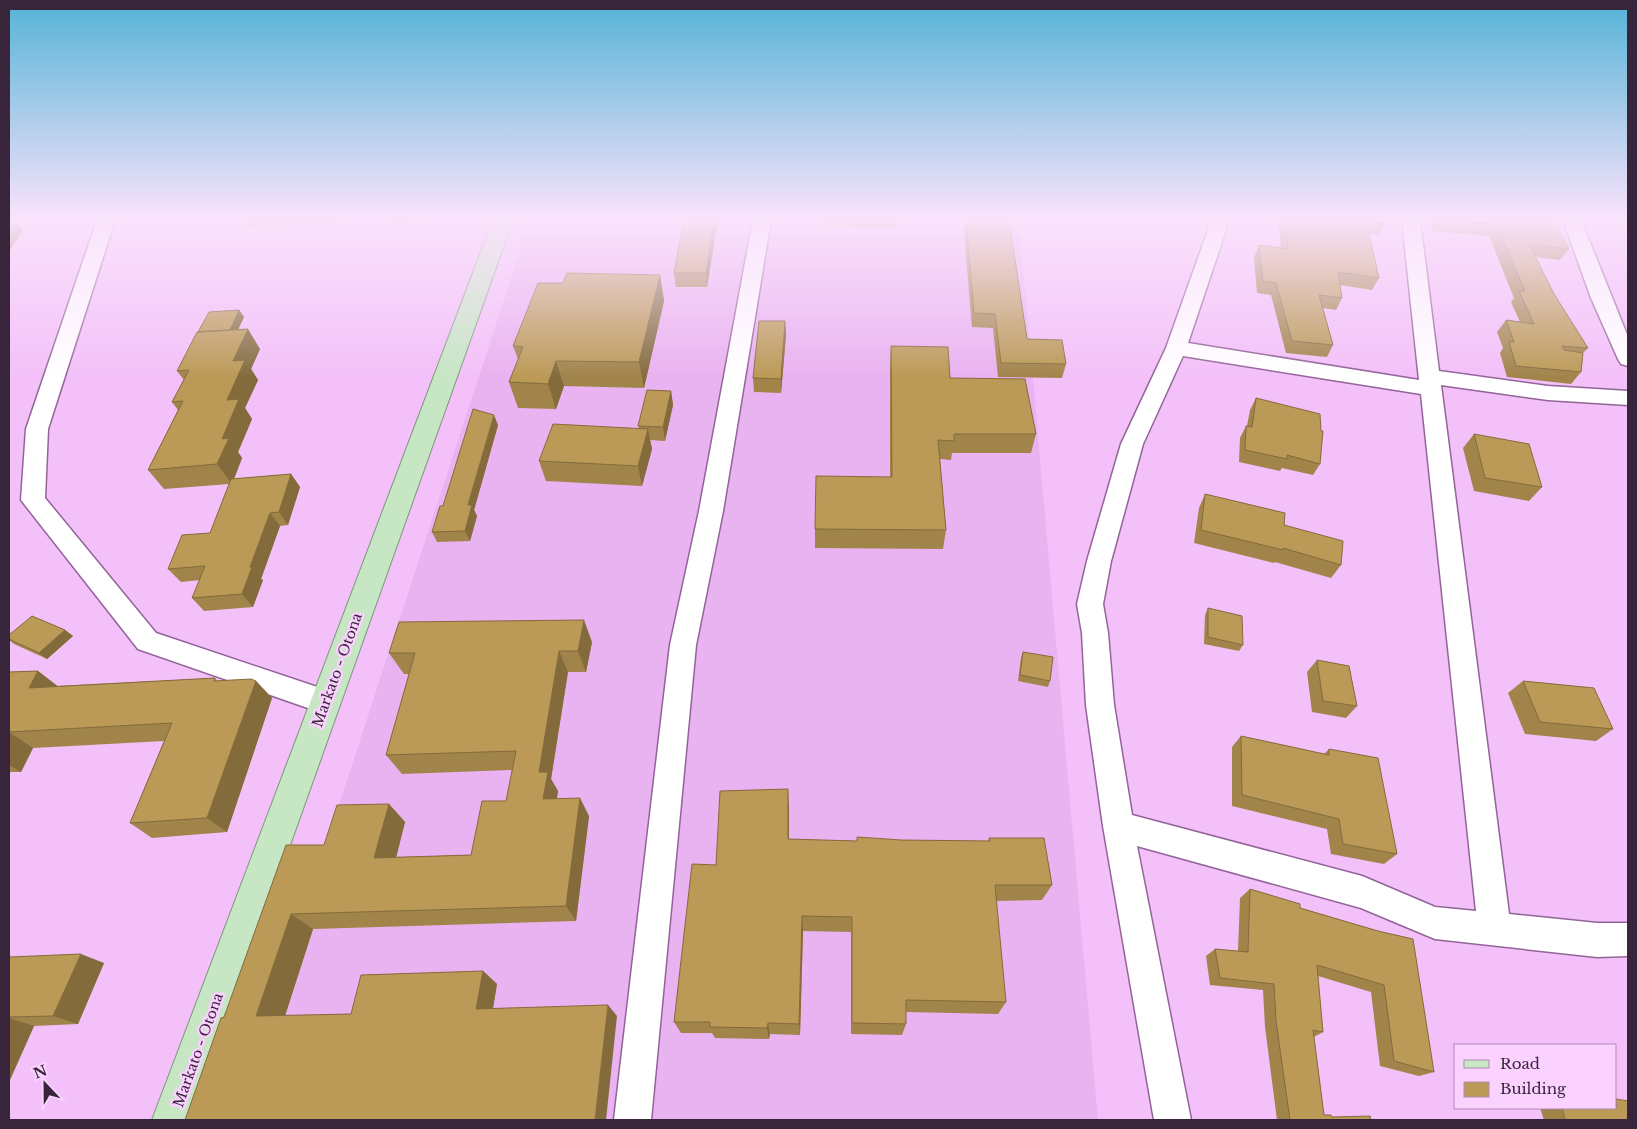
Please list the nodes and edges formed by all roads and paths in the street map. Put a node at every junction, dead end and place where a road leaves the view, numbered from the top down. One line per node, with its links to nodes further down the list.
1 (89, 273): 11 (street)
2 (484, 273): 11 (main road, Markato - Otona)
3 (753, 273): 16 (street)
4 (1202, 273): 7 (street)
5 (1417, 273): 9 (street)
6 (1592, 273): 8 (street)
7 (1176, 348): 9 (street); 12 (street)
8 (1628, 360)
9 (1430, 382): 10 (street); 13 (street)
10 (1628, 398)
11 (325, 702): 15 (main road, Markato - Otona)
12 (1118, 826): 13 (street); 17 (street)
13 (1494, 929): 14 (street)
14 (1628, 940)
15 (172, 1120)
16 (632, 1120)
17 (1172, 1120)

